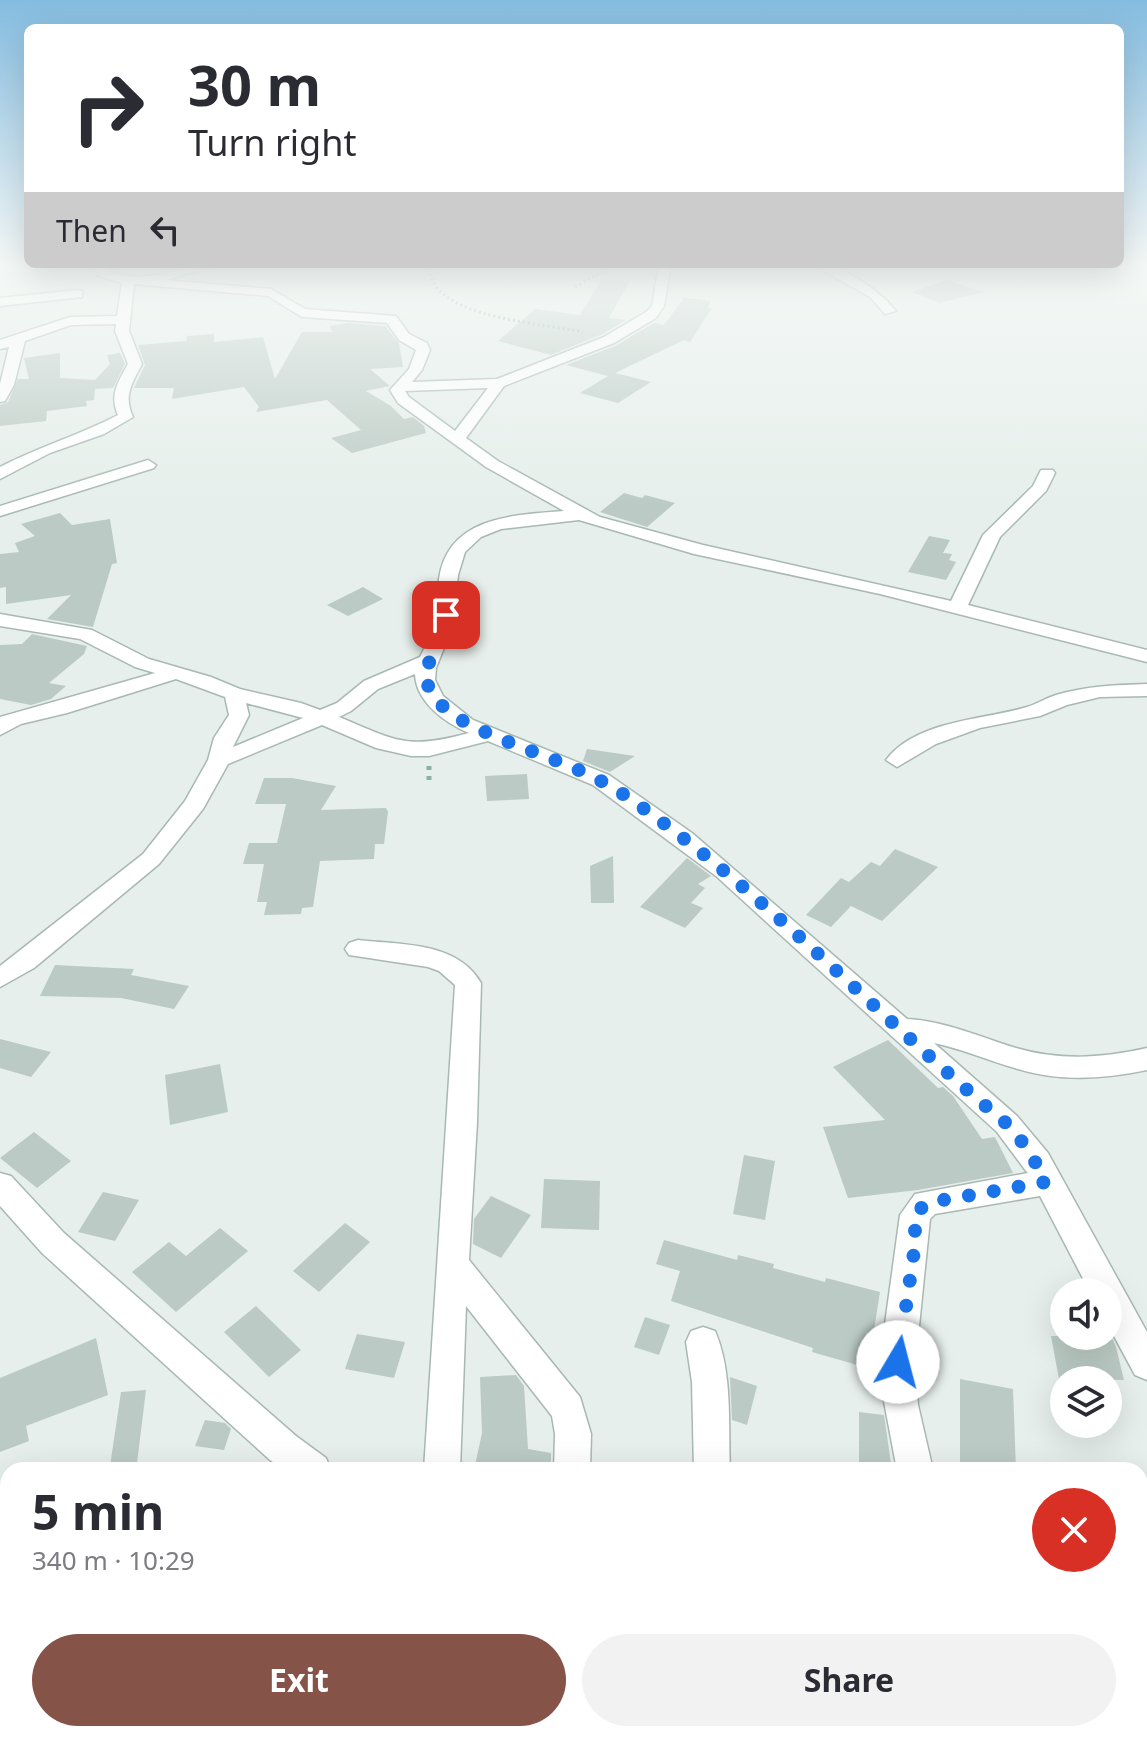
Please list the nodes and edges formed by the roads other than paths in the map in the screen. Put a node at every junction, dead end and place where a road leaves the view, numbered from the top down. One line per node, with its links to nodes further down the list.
1 (16, 344): 7 (street)
2 (129, 344): 11 (street)
3 (419, 344): 6 (street)
4 (598, 344): 5 (street)
5 (499, 383): 6 (street); 8 (street)
6 (399, 387): 8 (street)
7 (0, 398)
8 (457, 439): 13 (street)
9 (148, 465): 12 (street)
10 (1047, 473): 14 (street)
11 (0, 474)
12 (0, 511)
13 (578, 515): 14 (street); 17 (street)
14 (957, 609): 16 (street)
15 (0, 620): 18 (street)
16 (1147, 656)
17 (427, 661): 21 (street); 23 (street)
18 (176, 673): 20 (street); 22 (street)
19 (1147, 690): 25 (street)
20 (234, 694): 21 (street); 24 (street)
21 (323, 717): 23 (street); 24 (street)
22 (0, 729)
23 (489, 734): 28 (street)
24 (219, 760): 27 (street)
25 (897, 760)
26 (358, 949): 32 (street)
27 (0, 978)
28 (899, 1028): 29 (street); 30 (street)
29 (1147, 1059)
30 (1046, 1182): 33 (street); 41 (street)
31 (0, 1185): 37 (street)
32 (452, 1263): 38 (street); 39 (street)
33 (1100, 1278)
34 (1122, 1318): 36 (street)
35 (703, 1342): 40 (street)
36 (1147, 1364)
37 (302, 1462)
38 (442, 1462)
39 (572, 1462)
40 (712, 1462)
41 (913, 1462)

